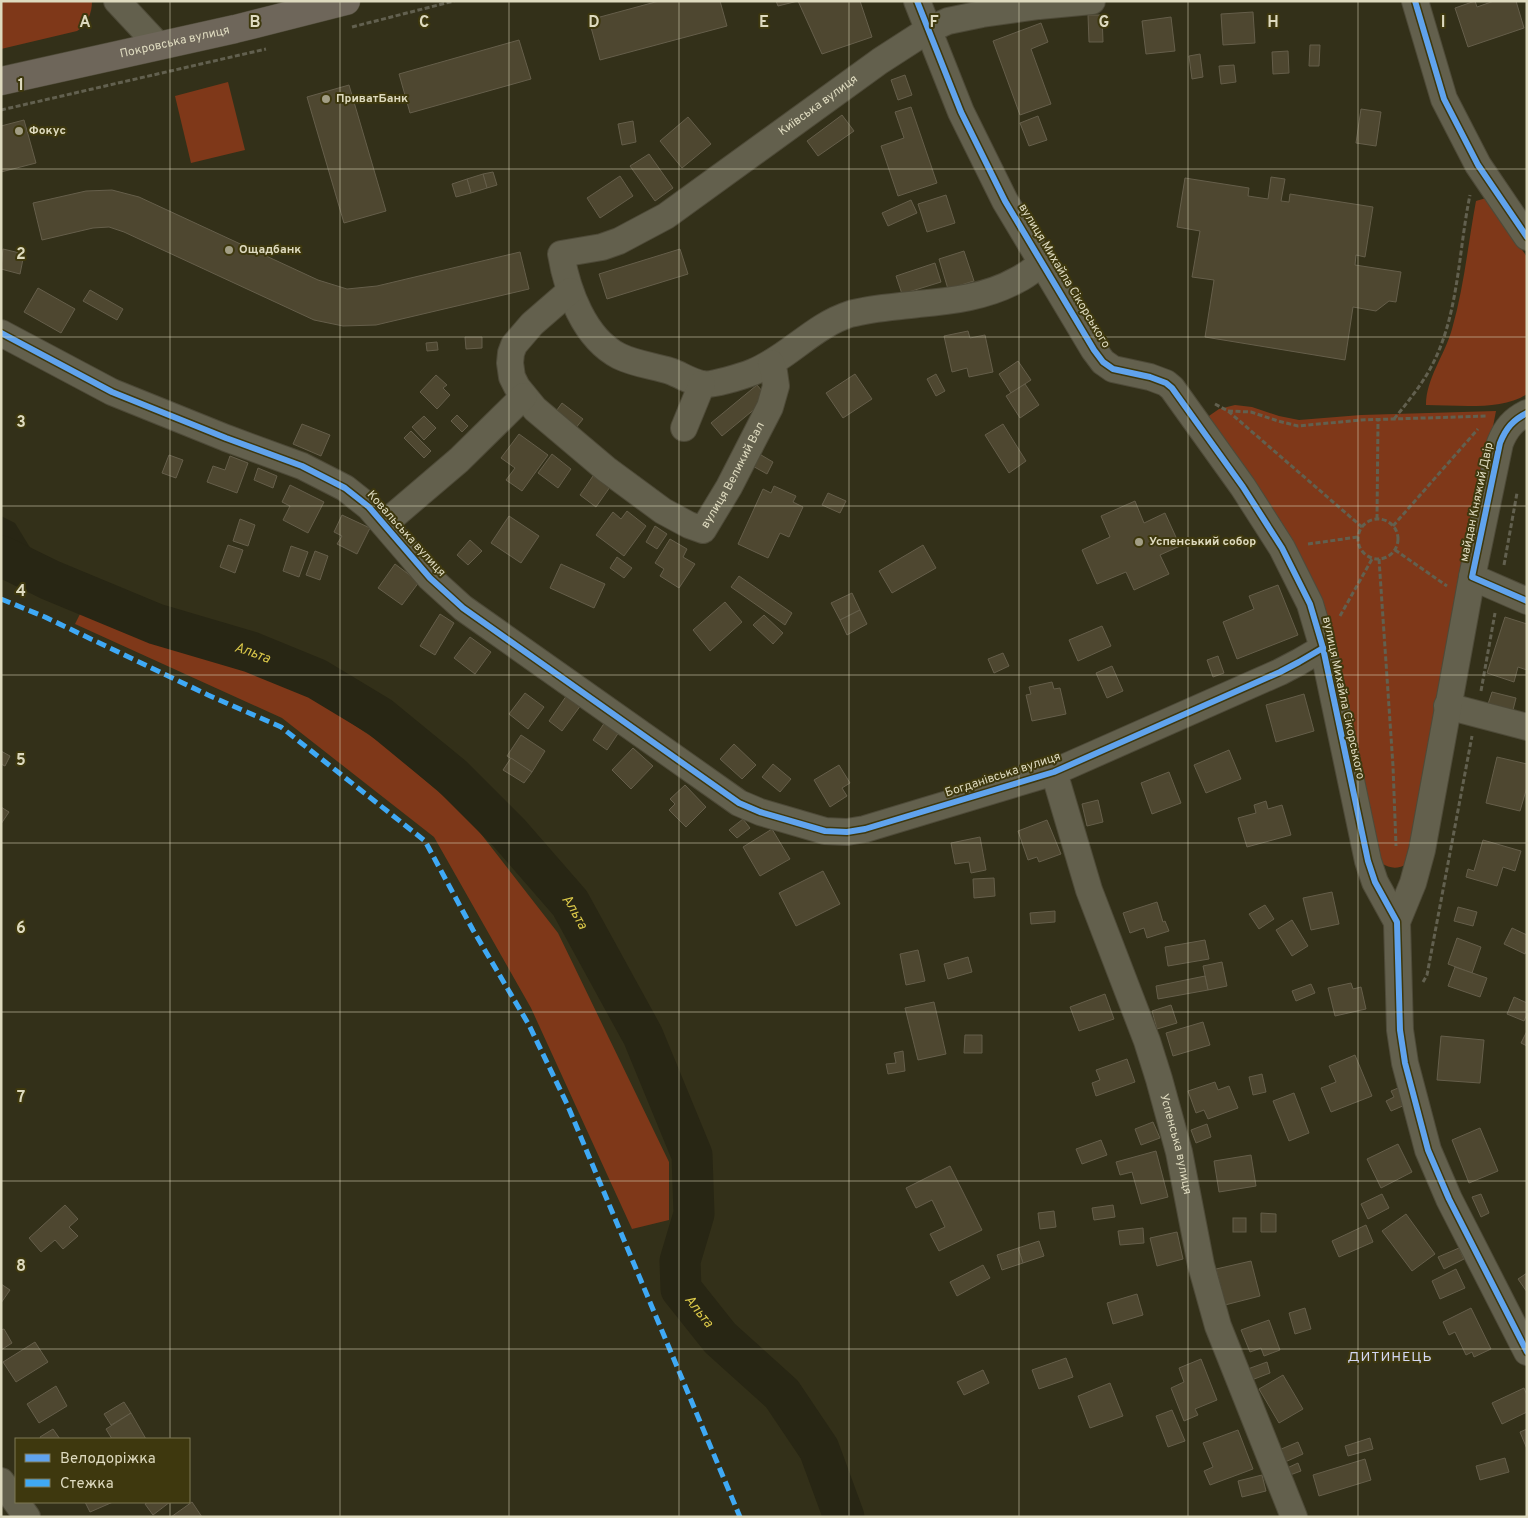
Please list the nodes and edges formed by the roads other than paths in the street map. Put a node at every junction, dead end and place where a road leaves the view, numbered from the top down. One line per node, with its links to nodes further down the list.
1 (117, 1): 7 (street)
2 (346, 1): 7 (main road, Покровська вулиця)
3 (917, 1): 6 (street, вулиця Михайла Сікорського)
4 (1092, 1): 6 (street, Київська вулиця)
5 (1415, 1): 9 (street)
6 (928, 30): 10 (street, вулиця Михайла Сікорського); 11 (street, Київська вулиця)
7 (160, 46): 8 (main road, Покровська вулиця)
8 (1, 81)
9 (1527, 238)
10 (1042, 263): 13 (street); 21 (street, вулиця Михайла Сікорського)
11 (570, 291): 14 (street); 15 (street)
12 (1, 333): 18 (street, Ковальська вулиця)
13 (771, 363): 14 (street); 15 (street, вулиця Великий Вал)
14 (702, 384): 17 (street)
15 (524, 396): 18 (street)
16 (1527, 413): 19 (street, майдан Княжий Двір)
17 (684, 428)
18 (384, 524): 25 (street, Ковальська вулиця)
19 (1470, 589): 20 (street); 22 (street, майдан Княжий Двір)
20 (1527, 601)
21 (1323, 648): 24 (street, Богданівська вулиця); 26 (street, вулиця Михайла Сікорського)
22 (1448, 706): 23 (street); 26 (street, майдан Княжий Двір)
23 (1527, 727)
24 (1054, 772): 25 (street, Богданівська вулиця); 32 (street, Успенська вулиця)
25 (760, 812)
26 (1397, 922): 27 (street, вулиця Михайла Сікорського)
27 (1527, 1352)
28 (1, 1481): 29 (street)
29 (15, 1500)
30 (17, 1503): 31 (street)
31 (27, 1517)
32 (1294, 1517)

